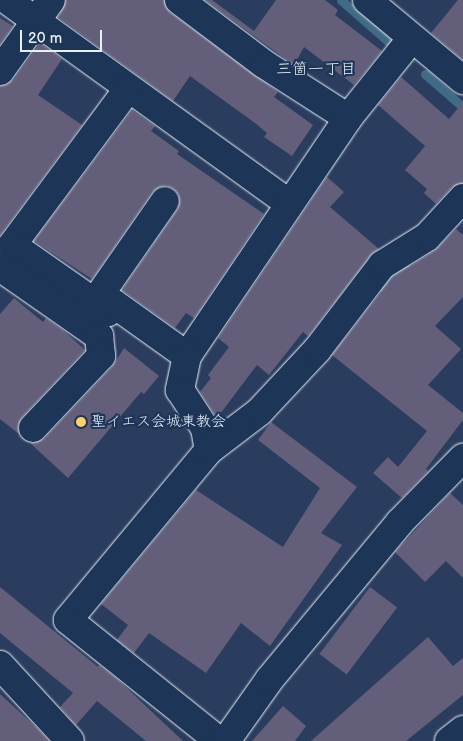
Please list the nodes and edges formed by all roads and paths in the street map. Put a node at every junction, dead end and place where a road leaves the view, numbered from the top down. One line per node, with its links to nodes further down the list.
1 (7, 0): 4 (street)
2 (179, 0): 9 (street)
3 (367, 0): 5 (street)
4 (43, 10): 6 (street); 8 (street)
5 (412, 38): 7 (street); 9 (street)
6 (0, 71)
7 (461, 73)
8 (128, 89): 12 (street); 14 (street)
9 (348, 118): 12 (street)
10 (463, 198): 17 (street)
11 (165, 202): 14 (street)
12 (288, 203): 15 (street)
13 (2, 273): 14 (street)
14 (80, 303): 15 (street); 16 (street)
15 (187, 356): 17 (street)
16 (33, 428)
17 (209, 450): 22 (street)
18 (463, 458): 22 (street)
19 (0, 665): 21 (street)
20 (463, 730): 23 (street)
21 (70, 741)
22 (219, 741)
23 (449, 741)

